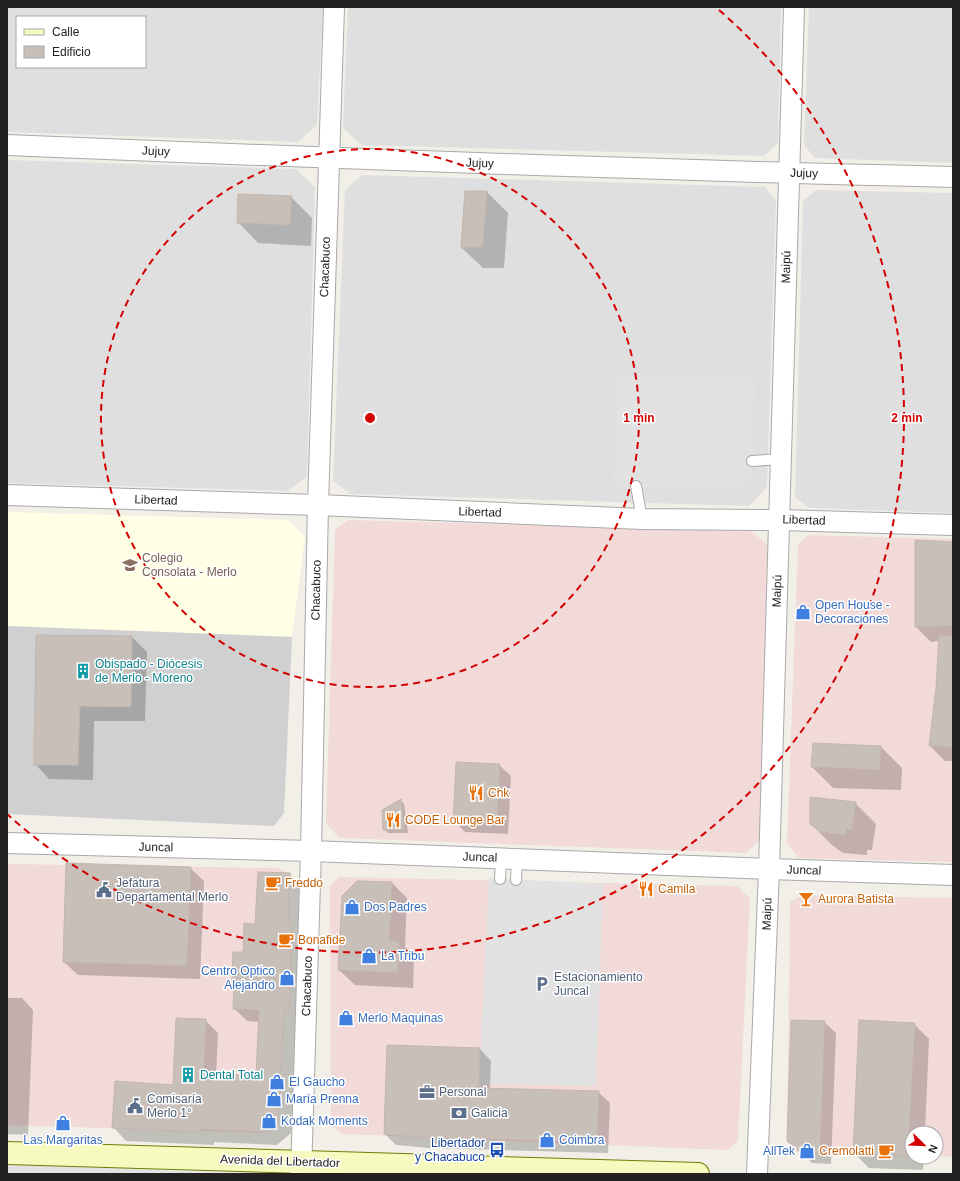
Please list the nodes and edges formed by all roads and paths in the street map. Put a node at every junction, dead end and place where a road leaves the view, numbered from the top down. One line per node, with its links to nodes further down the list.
1 (334, 7): 4 (street, Chacabuco)
2 (794, 7): 5 (street, Maipú)
3 (7, 145): 4 (street, Jujuy)
4 (329, 158): 5 (street, Jujuy); 11 (street, Chacabuco)
5 (789, 173): 6 (street, Jujuy); 7 (street, Maipú)
6 (953, 177)
7 (781, 459): 8 (lane); 13 (street, Maipú)
8 (752, 461)
9 (636, 486): 12 (lane)
10 (7, 495): 11 (street, Libertad)
11 (318, 505): 12 (street, Libertad); 16 (street, Chacabuco)
12 (642, 519): 13 (street, Libertad)
13 (779, 520): 14 (street, Libertad); 18 (street, Maipú)
14 (953, 525)
15 (7, 843): 16 (street, Juncal)
16 (311, 850): 17 (street, Juncal); 23 (street, Chacabuco)
17 (509, 859): 18 (street, Juncal); 20 (lane); 21 (lane)
18 (769, 869): 19 (street, Juncal); 25 (street, Maipú)
19 (953, 874)
20 (500, 879)
21 (516, 880)
22 (7, 1153): 23 (main road, Avenida del Libertador)
23 (301, 1168): 24 (main road, Avenida del Libertador)
24 (698, 1174)
25 (757, 1174)

